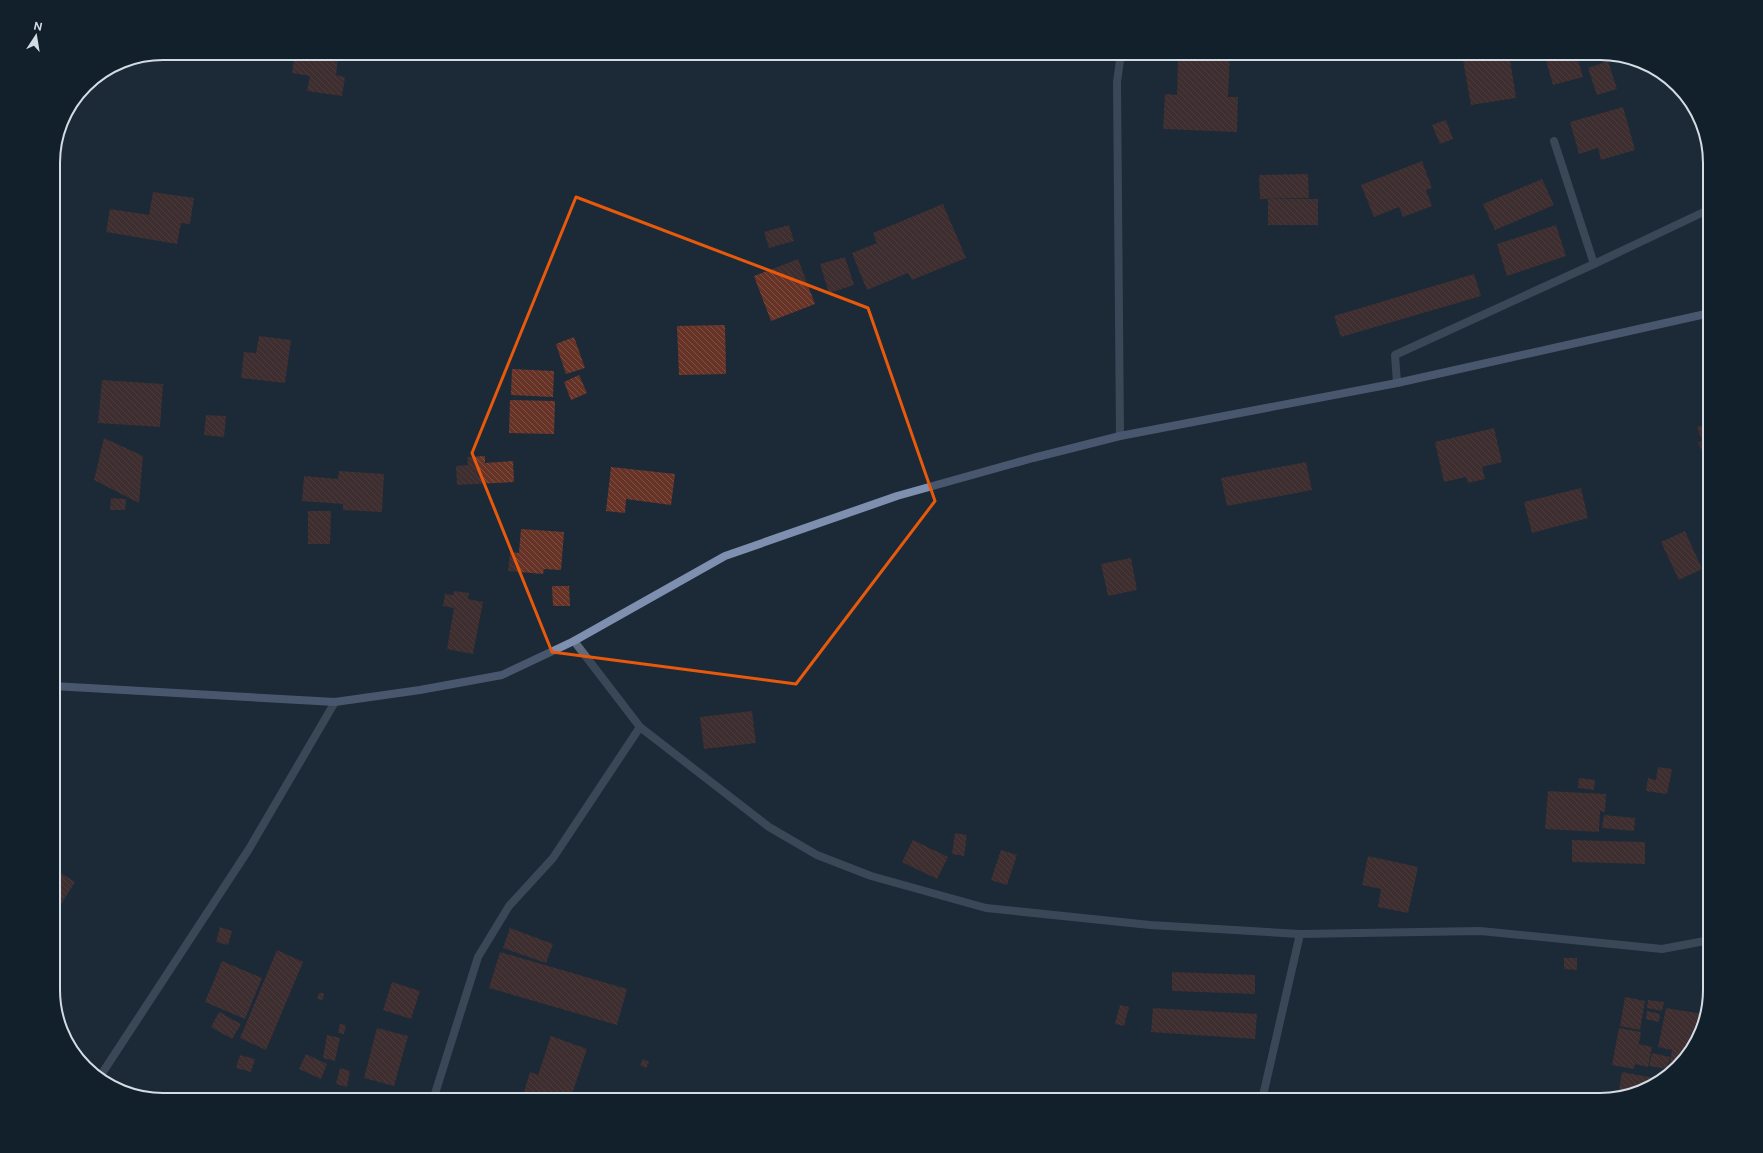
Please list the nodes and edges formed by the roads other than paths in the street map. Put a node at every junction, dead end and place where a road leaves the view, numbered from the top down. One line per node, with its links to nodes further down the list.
1 (1120, 60): 7 (street)
2 (1554, 141): 4 (street)
3 (1703, 212): 4 (street)
4 (1594, 264): 6 (street)
5 (1703, 316): 6 (street)
6 (1397, 383): 7 (street)
7 (1120, 436): 8 (street)
8 (574, 640): 10 (street); 11 (street)
9 (60, 686): 10 (street)
10 (335, 702): 14 (street)
11 (640, 727): 12 (street); 15 (street)
12 (1300, 934): 13 (street); 16 (street)
13 (1703, 941)
14 (102, 1073)
15 (435, 1093)
16 (1264, 1093)

